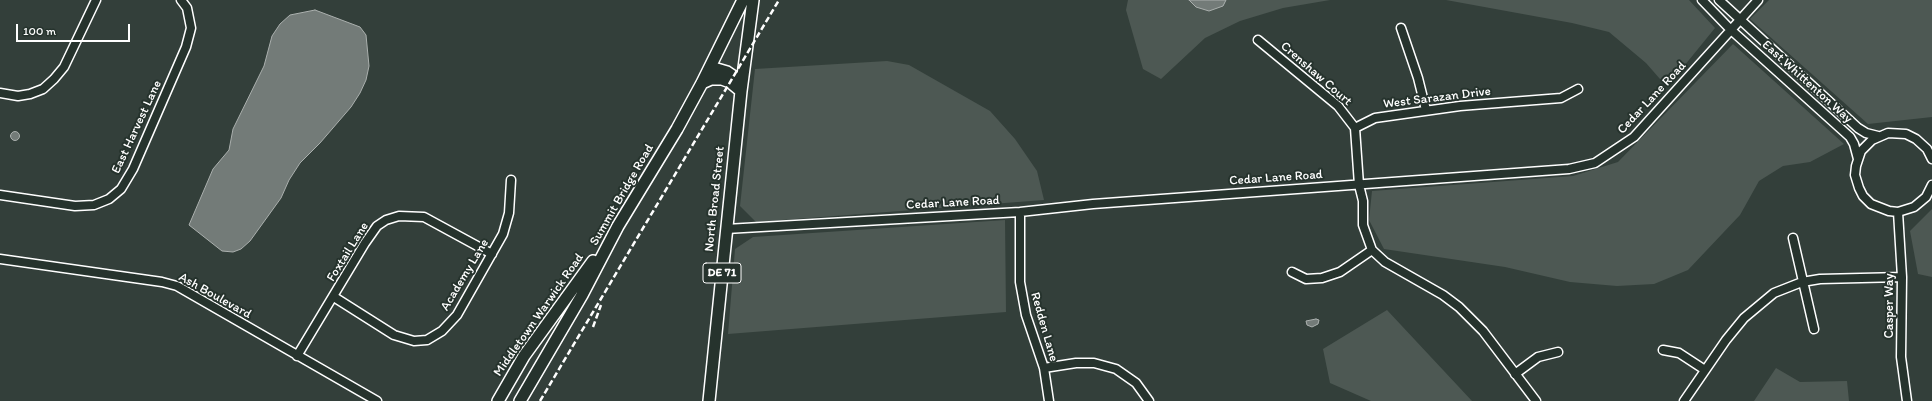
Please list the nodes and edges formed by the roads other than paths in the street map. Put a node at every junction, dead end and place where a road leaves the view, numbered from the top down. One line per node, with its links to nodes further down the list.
1 (96, 0): 16 (street)
2 (182, 0): 25 (street, East Harvest Lane)
3 (743, 0): 12 (main road, Summit Bridge Road)
4 (754, 0): 14 (main road, North Broad Street / DE 71)
5 (1702, 0): 10 (street, East Whittenton Way)
6 (1719, 0): 8 (street, East Whittenton Way)
7 (1758, 0): 8 (street, Cedar Lane Road)
8 (1739, 20): 10 (street, Cedar Lane Road); 19 (street, East Whittenton Way)
9 (1401, 28): 17 (street)
10 (1730, 29): 20 (street, East Whittenton Way); 23 (street, Cedar Lane Road)
11 (1258, 40): 18 (street, Crenshaw Court)
12 (710, 67): 13 (main road, Summit Bridge Road); 14 (main road)
13 (702, 83): 14 (main road); 28 (main road, Summit Bridge Road)
14 (741, 87): 29 (main road, North Broad Street / DE 71)
15 (1578, 89): 17 (street, West Sarazan Drive)
16 (0, 93)
17 (1426, 110): 18 (street, West Sarazan Drive)
18 (1356, 128): 23 (street)
19 (1878, 136): 20 (street); 21 (street)
20 (1858, 158): 27 (street)
21 (1932, 159)
22 (511, 180): 32 (street, Academy Lane)
23 (1360, 185): 26 (street, Cedar Lane Road); 31 (street)
24 (1932, 185): 27 (street)
25 (0, 195)
26 (1020, 212): 29 (street, Cedar Lane Road); 42 (street, Redden Lane)
27 (1898, 212): 35 (street, Casper Way)
28 (618, 226): 46 (main road, Middletown Warwick Road); 47 (main road, Summit Bridge Road)
29 (726, 229): 48 (main road, North Broad Street / DE 71)
30 (1793, 238): 36 (street)
31 (1372, 250): 34 (street); 44 (street)
32 (492, 254): 37 (street, Foxtail Lane); 37 (street, Academy Lane)
33 (0, 259): 41 (street, Ash Boulevard)
34 (1292, 272)
35 (1902, 277): 36 (street); 53 (street, Casper Way)
36 (1802, 282): 38 (street); 43 (street)
37 (334, 297): 41 (street, Foxtail Lane)
38 (1814, 329)
39 (1663, 350): 43 (street)
40 (1558, 352): 44 (street)
41 (297, 356): 45 (street, Ash Boulevard)
42 (1044, 368): 49 (street, Redden Lane); 50 (street)
43 (1705, 370): 52 (street)
44 (1516, 374): 51 (street)
45 (377, 401)
46 (498, 401)
47 (520, 401)
48 (709, 401)
49 (1049, 401)
50 (1149, 401)
51 (1536, 401)
52 (1684, 401)
53 (1907, 401)

